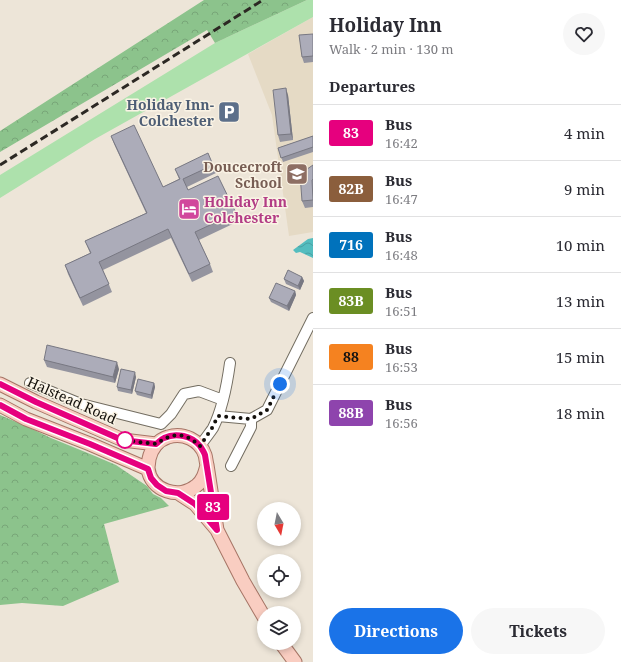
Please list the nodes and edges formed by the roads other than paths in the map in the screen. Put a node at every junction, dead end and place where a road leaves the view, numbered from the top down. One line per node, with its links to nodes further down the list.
1 (313, 318): 8 (street)
2 (230, 364): 5 (street)
3 (30, 383): 5 (street)
4 (0, 384): 9 (main road, Halstead Road)
5 (223, 400): 7 (street)
6 (0, 405): 13 (main road)
7 (218, 416): 8 (street); 10 (street)
8 (251, 419): 12 (street)
9 (156, 444): 10 (main road); 13 (main road)
10 (200, 446): 11 (main road)
11 (207, 465): 14 (main road); 15 (main road)
12 (231, 466)
13 (148, 469): 14 (main road)
14 (178, 493): 15 (main road)
15 (217, 530): 16 (main road)
16 (258, 606)
17 (286, 650): 18 (main road)
18 (295, 662)

